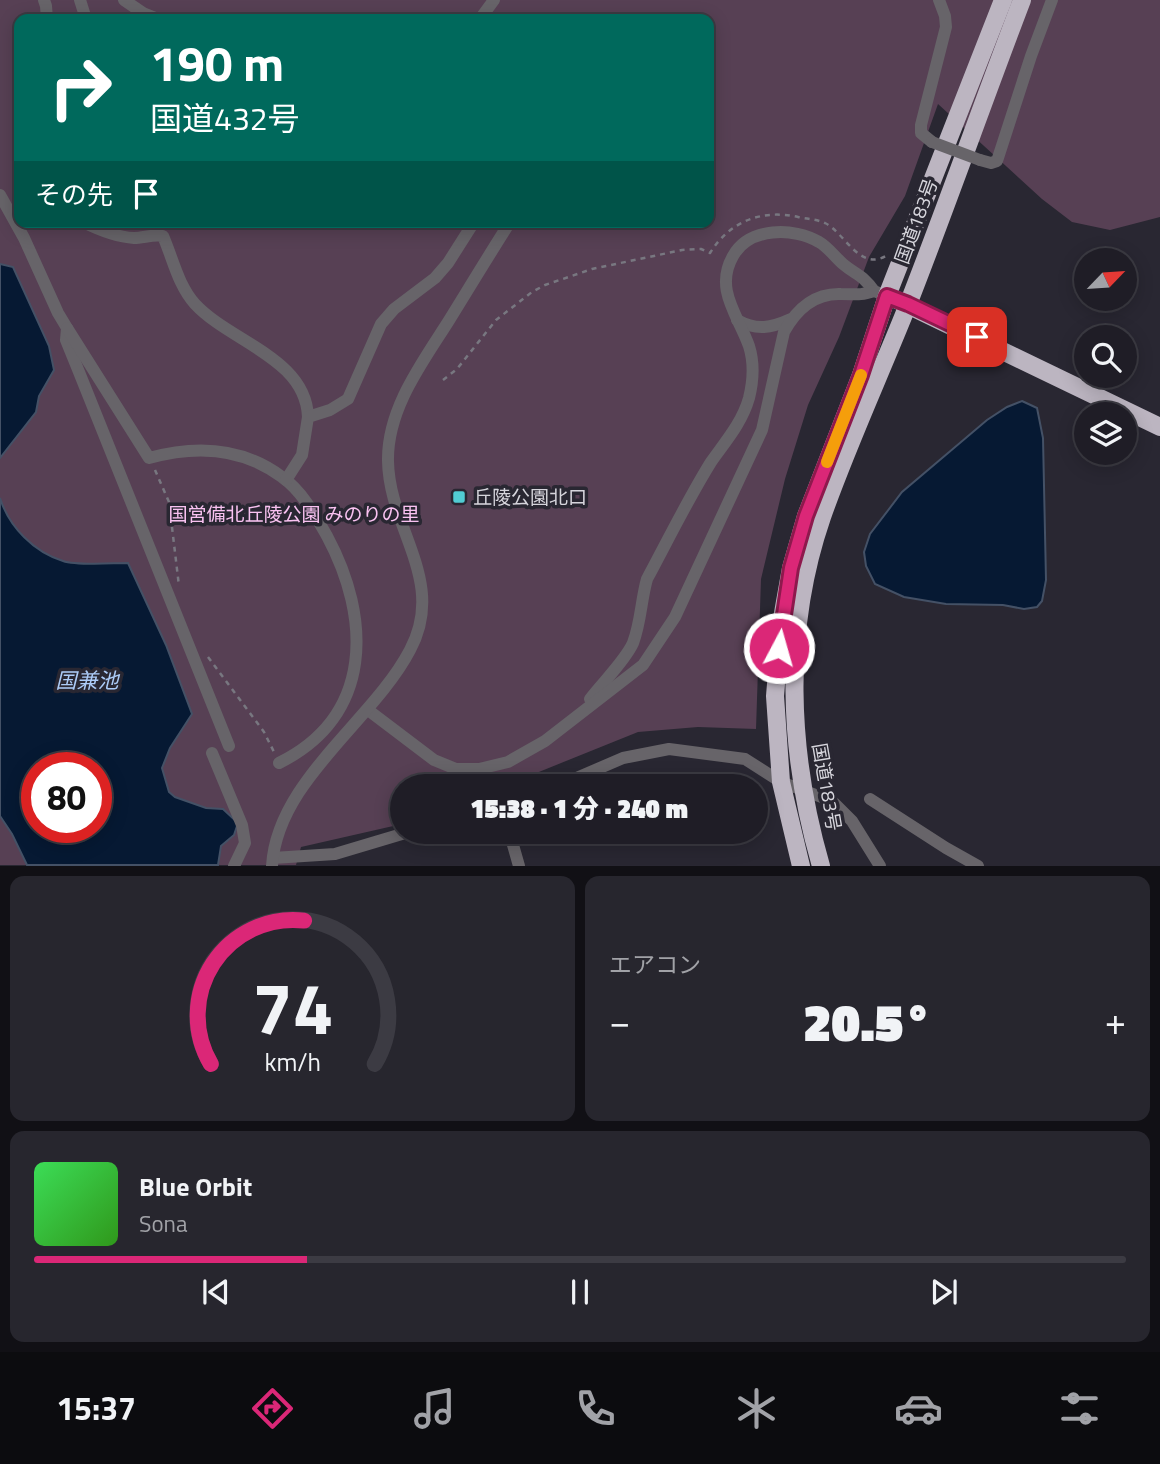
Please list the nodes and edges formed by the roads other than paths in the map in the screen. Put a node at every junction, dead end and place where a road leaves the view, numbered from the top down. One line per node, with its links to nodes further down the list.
1 (124, 0): 6 (street)
2 (939, 0): 5 (street, bridge)
3 (1003, 0): 13 (highway, 国道183号)
4 (1021, 0): 14 (highway, 国道183号)
5 (1052, 0)
6 (145, 14)
7 (0, 195): 8 (street)
8 (14, 220)
9 (18, 228): 17 (street)
10 (98, 228): 18 (street)
11 (470, 228): 18 (street)
12 (506, 228): 21 (street)
13 (881, 293): 14 (highway); 15 (street); 16 (street); 29 (highway, 国道183号)
14 (908, 304): 19 (highway); 30 (highway, 国道183号)
15 (791, 319): 16 (street); 22 (street)
16 (737, 320): 22 (street)
17 (67, 328): 20 (street); 23 (street)
18 (308, 417): 20 (street)
19 (1160, 427)
20 (286, 480): 25 (street)
21 (368, 710): 22 (street); 34 (street)
22 (579, 713)
23 (229, 746)
24 (212, 752): 35 (street)
25 (279, 763)
26 (586, 774): 27 (street)
27 (767, 774)
28 (768, 774): 29 (street)
29 (780, 782): 30 (street); 37 (highway, 国道183号)
30 (802, 788): 38 (highway, 国道183号); 39 (street)
31 (870, 799): 40 (street)
32 (390, 837): 34 (street)
33 (513, 844): 36 (street)
34 (273, 862)
35 (233, 866)
36 (519, 866)
37 (801, 866)
38 (821, 866)
39 (880, 866)
40 (978, 866)

